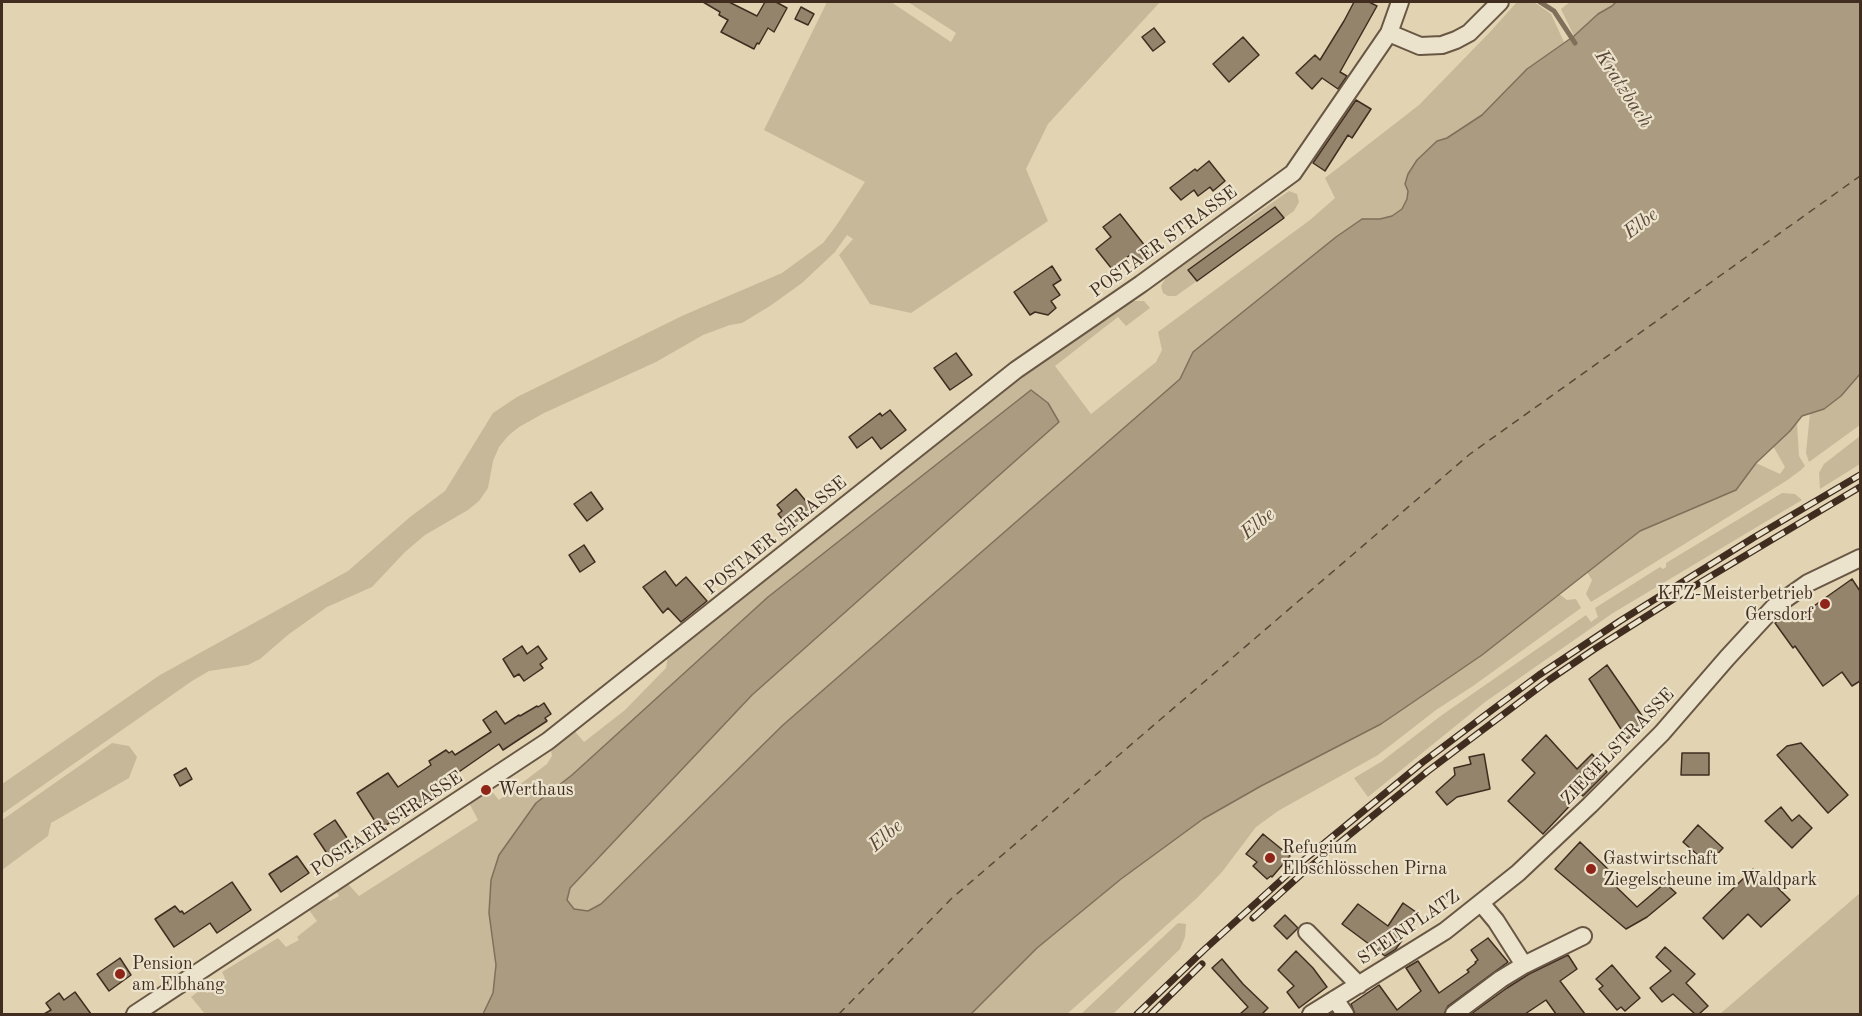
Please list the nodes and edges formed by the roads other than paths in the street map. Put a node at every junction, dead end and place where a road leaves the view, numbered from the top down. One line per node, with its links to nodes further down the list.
1 (1401, 2): 3 (street, POSTAER STRASSE)
2 (1500, 2): 3 (street)
3 (1389, 33): 11 (street, POSTAER STRASSE)
4 (1860, 558): 5 (street, ZIEGELSTRASSE)
5 (1481, 903): 8 (street); 9 (street, STEINPLATZ)
6 (1307, 932): 9 (street, STEINPLATZ)
7 (1583, 936): 8 (street)
8 (1524, 965): 14 (street)
9 (1359, 985): 10 (street, STEINPLATZ)
10 (1335, 999): 12 (street, STEINPLATZ); 13 (street)
11 (135, 1014)
12 (1311, 1014)
13 (1346, 1014)
14 (1454, 1014)

